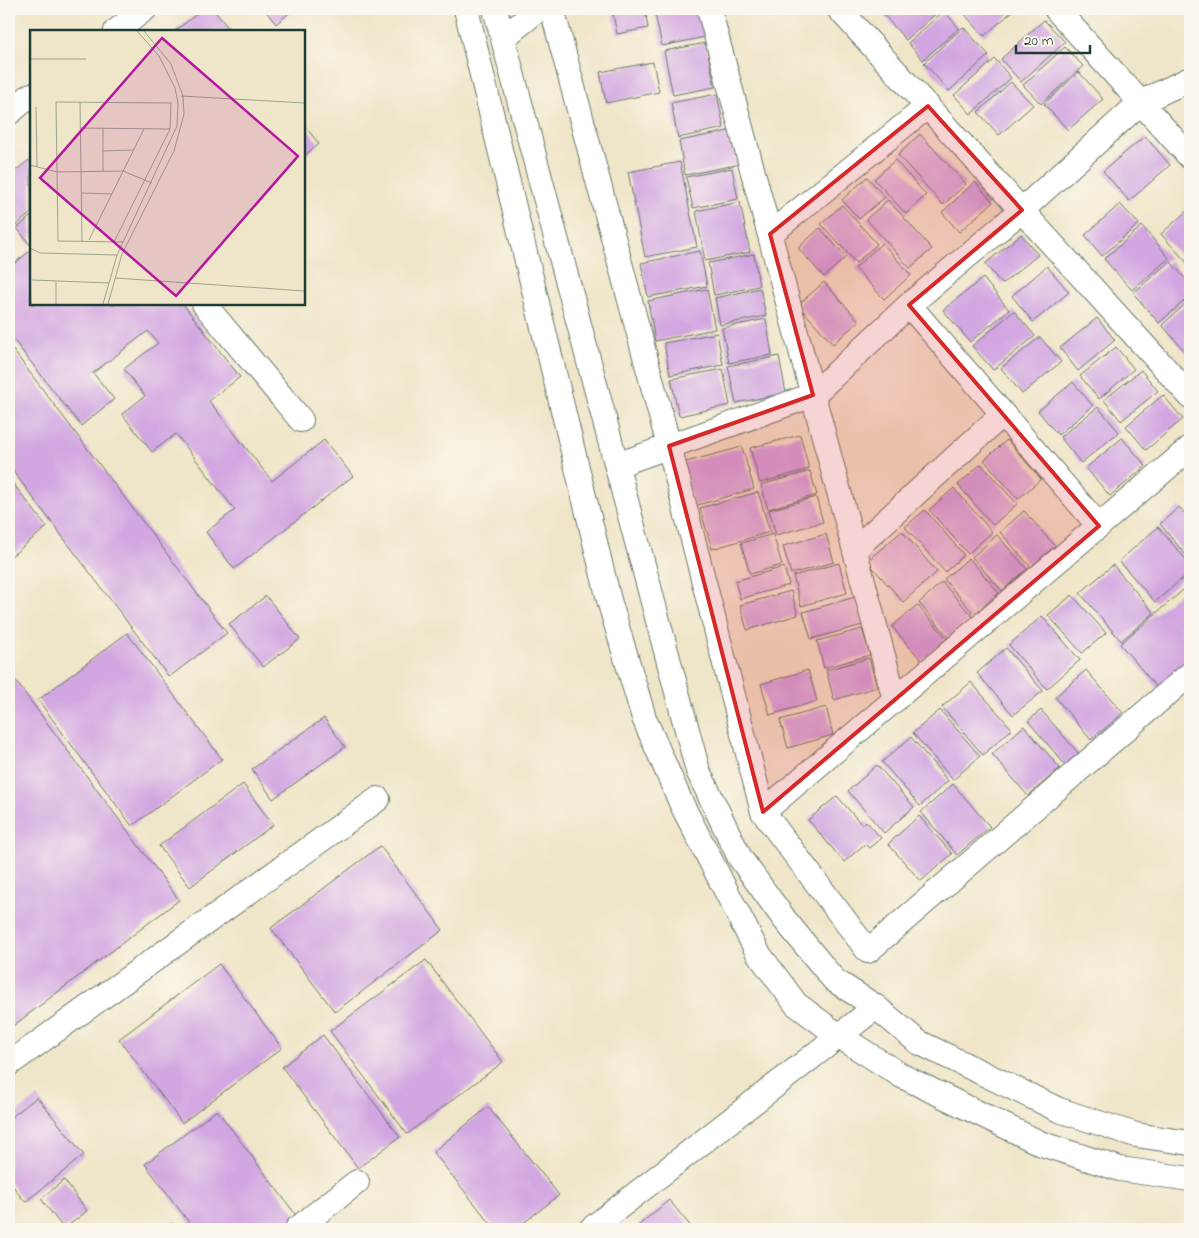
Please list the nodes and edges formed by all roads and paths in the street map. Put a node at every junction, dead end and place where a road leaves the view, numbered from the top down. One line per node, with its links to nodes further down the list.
1 (145, 9): 9 (street)
2 (466, 9): 33 (street)
3 (495, 9): 10 (street)
4 (539, 9): 10 (street)
5 (552, 9): 23 (street)
6 (709, 9): 16 (street)
7 (839, 9): 13 (street)
8 (1056, 9): 12 (street)
9 (117, 30)
10 (503, 38): 25 (street)
11 (1190, 79): 12 (street)
12 (1141, 102): 14 (street); 15 (street)
13 (928, 106): 15 (street); 16 (street)
14 (1190, 157)
15 (1022, 210): 18 (street); 20 (street)
16 (770, 234): 19 (street)
17 (205, 305): 22 (street)
18 (909, 305): 19 (street); 21 (street)
19 (814, 395): 23 (street); 27 (street)
20 (1190, 396)
21 (1002, 414): 26 (street); 27 (street)
22 (301, 420)
23 (670, 446): 25 (street); 31 (street)
24 (1190, 448): 26 (street)
25 (617, 465): 32 (street)
26 (1099, 526): 29 (street)
27 (855, 549): 29 (street)
28 (1190, 674): 31 (street)
29 (896, 700): 31 (street)
30 (378, 799): 34 (street)
31 (763, 812)
32 (876, 1007): 33 (street); 35 (street)
33 (839, 1036): 36 (street); 39 (street)
34 (9, 1064)
35 (1190, 1143)
36 (1190, 1178)
37 (357, 1182): 38 (street)
38 (297, 1229)
39 (591, 1229)

